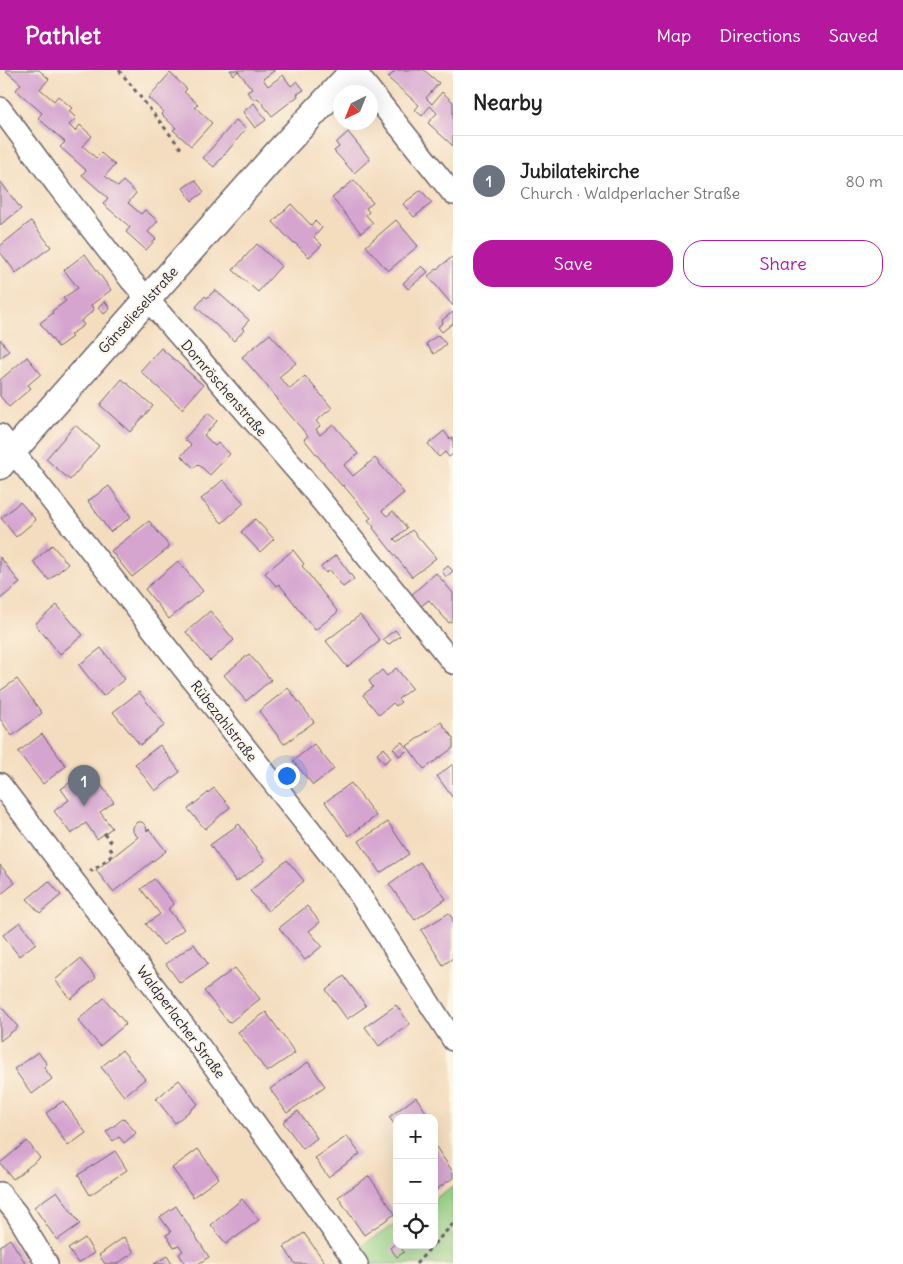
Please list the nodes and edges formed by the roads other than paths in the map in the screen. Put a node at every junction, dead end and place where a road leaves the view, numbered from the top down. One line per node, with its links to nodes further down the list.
1 (354, 70): 3 (street); 4 (street, Gänselieselstraße)
2 (0, 108): 4 (street, Dornröschenstraße)
3 (453, 194)
4 (147, 299): 5 (street, Gänselieselstraße); 6 (street, Dornröschenstraße)
5 (4, 451): 8 (street, Rübezahlstraße)
6 (453, 664)
7 (0, 784): 12 (street, Waldperlacher Straße)
8 (453, 1040)
9 (0, 1193): 10 (street)
10 (8, 1218): 11 (street)
11 (47, 1264)
12 (357, 1264)

